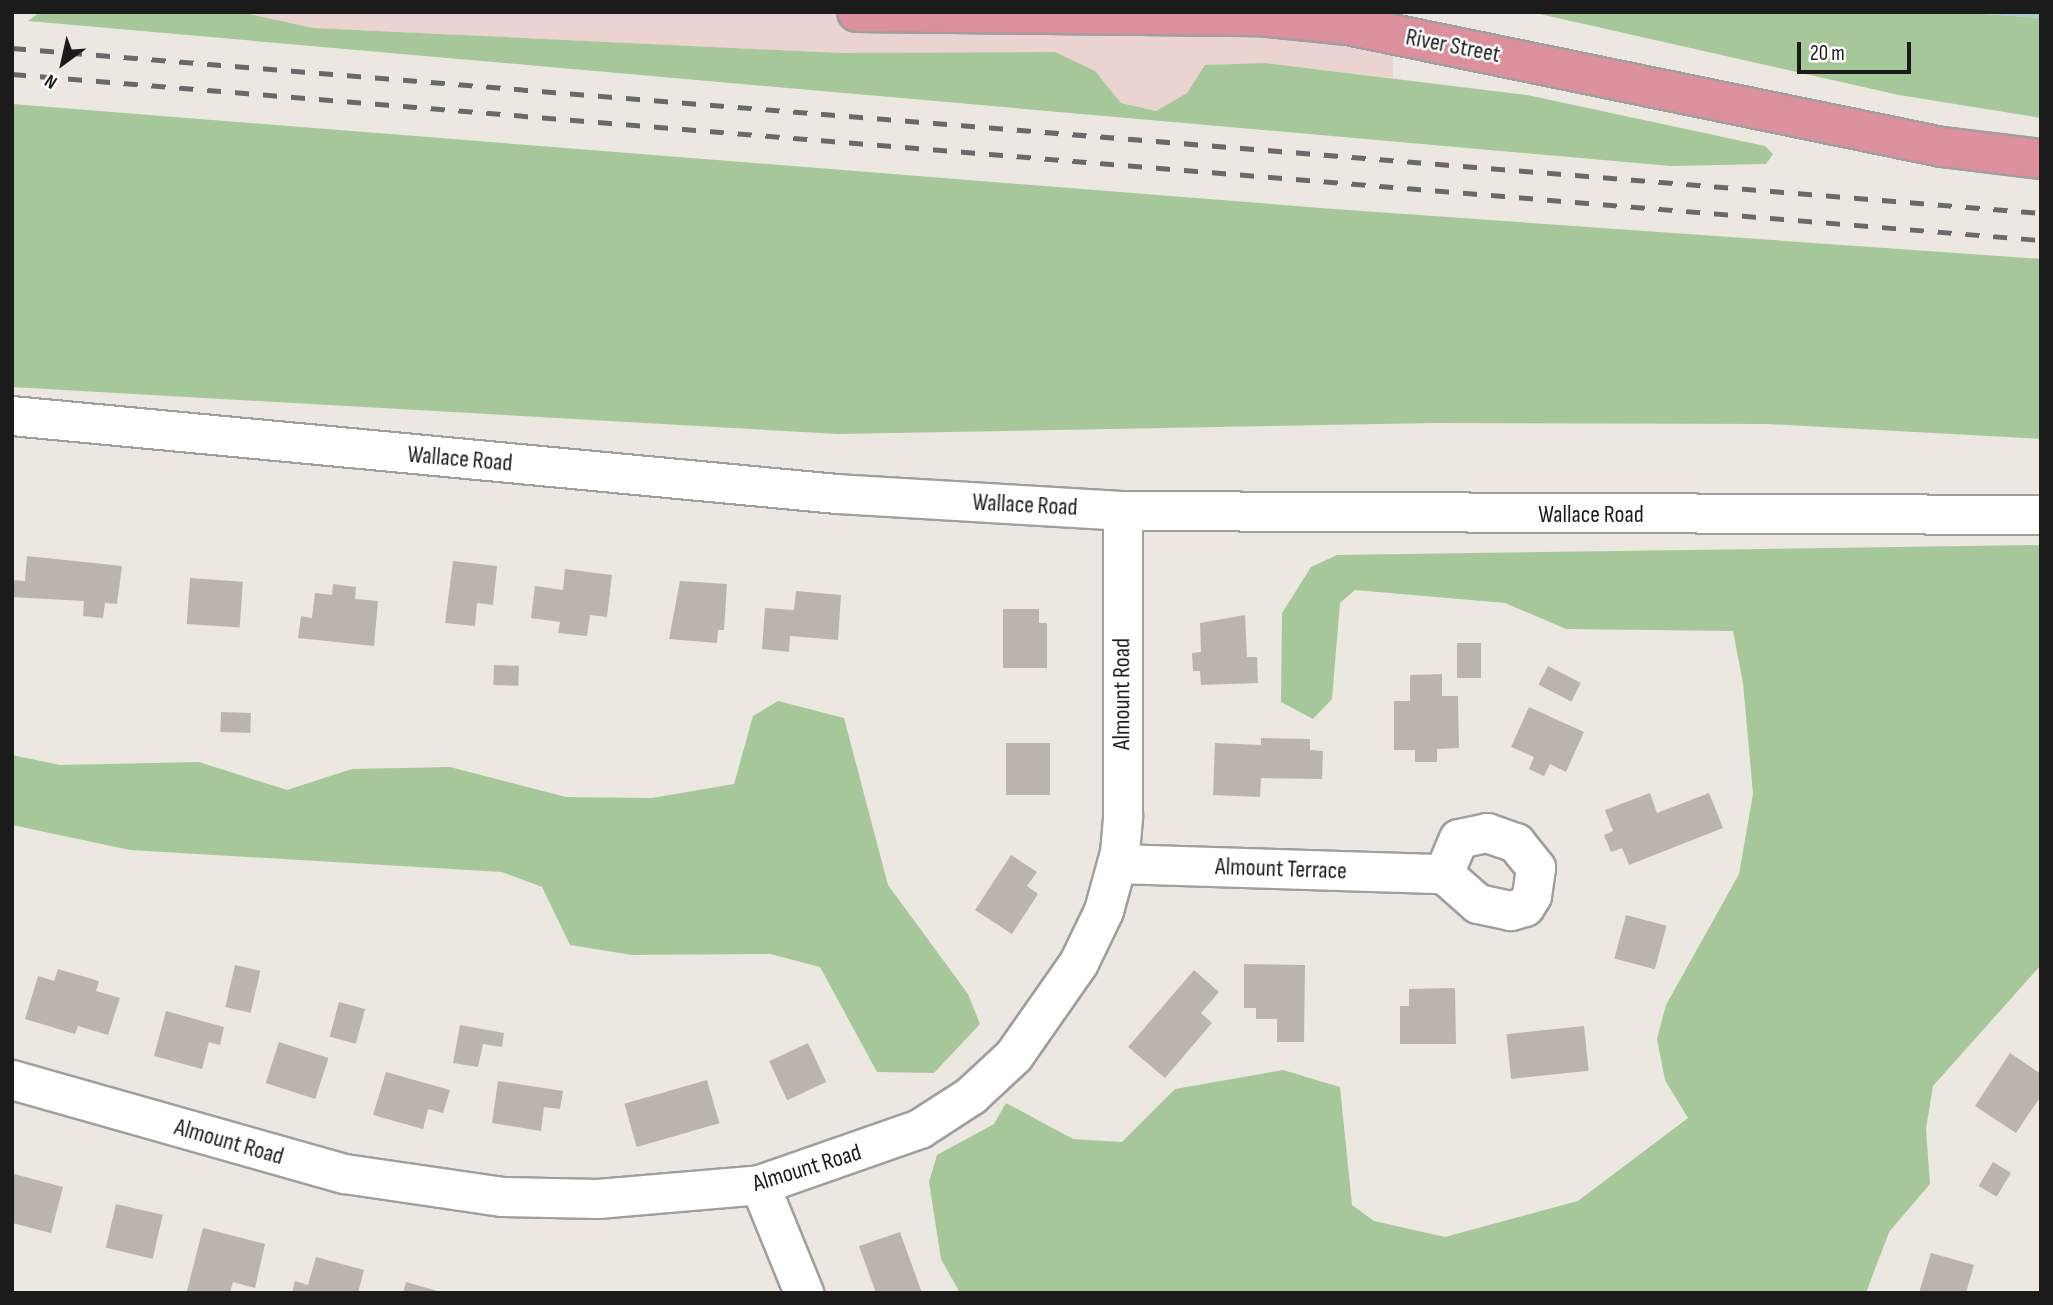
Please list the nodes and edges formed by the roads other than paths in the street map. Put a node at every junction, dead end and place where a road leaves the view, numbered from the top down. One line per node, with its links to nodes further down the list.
1 (858, 12): 2 (highway, River Street)
2 (864, 12): 3 (highway, River Street)
3 (2041, 159)
4 (12, 416): 5 (street, Wallace Road)
5 (1123, 511): 6 (street, Wallace Road); 7 (street, Almount Road)
6 (2041, 515)
7 (1117, 864): 8 (street, Almount Terrace); 10 (street, Almount Road)
8 (1444, 874)
9 (12, 1080): 10 (street, Almount Road)
10 (760, 1185): 11 (street)
11 (804, 1293)

